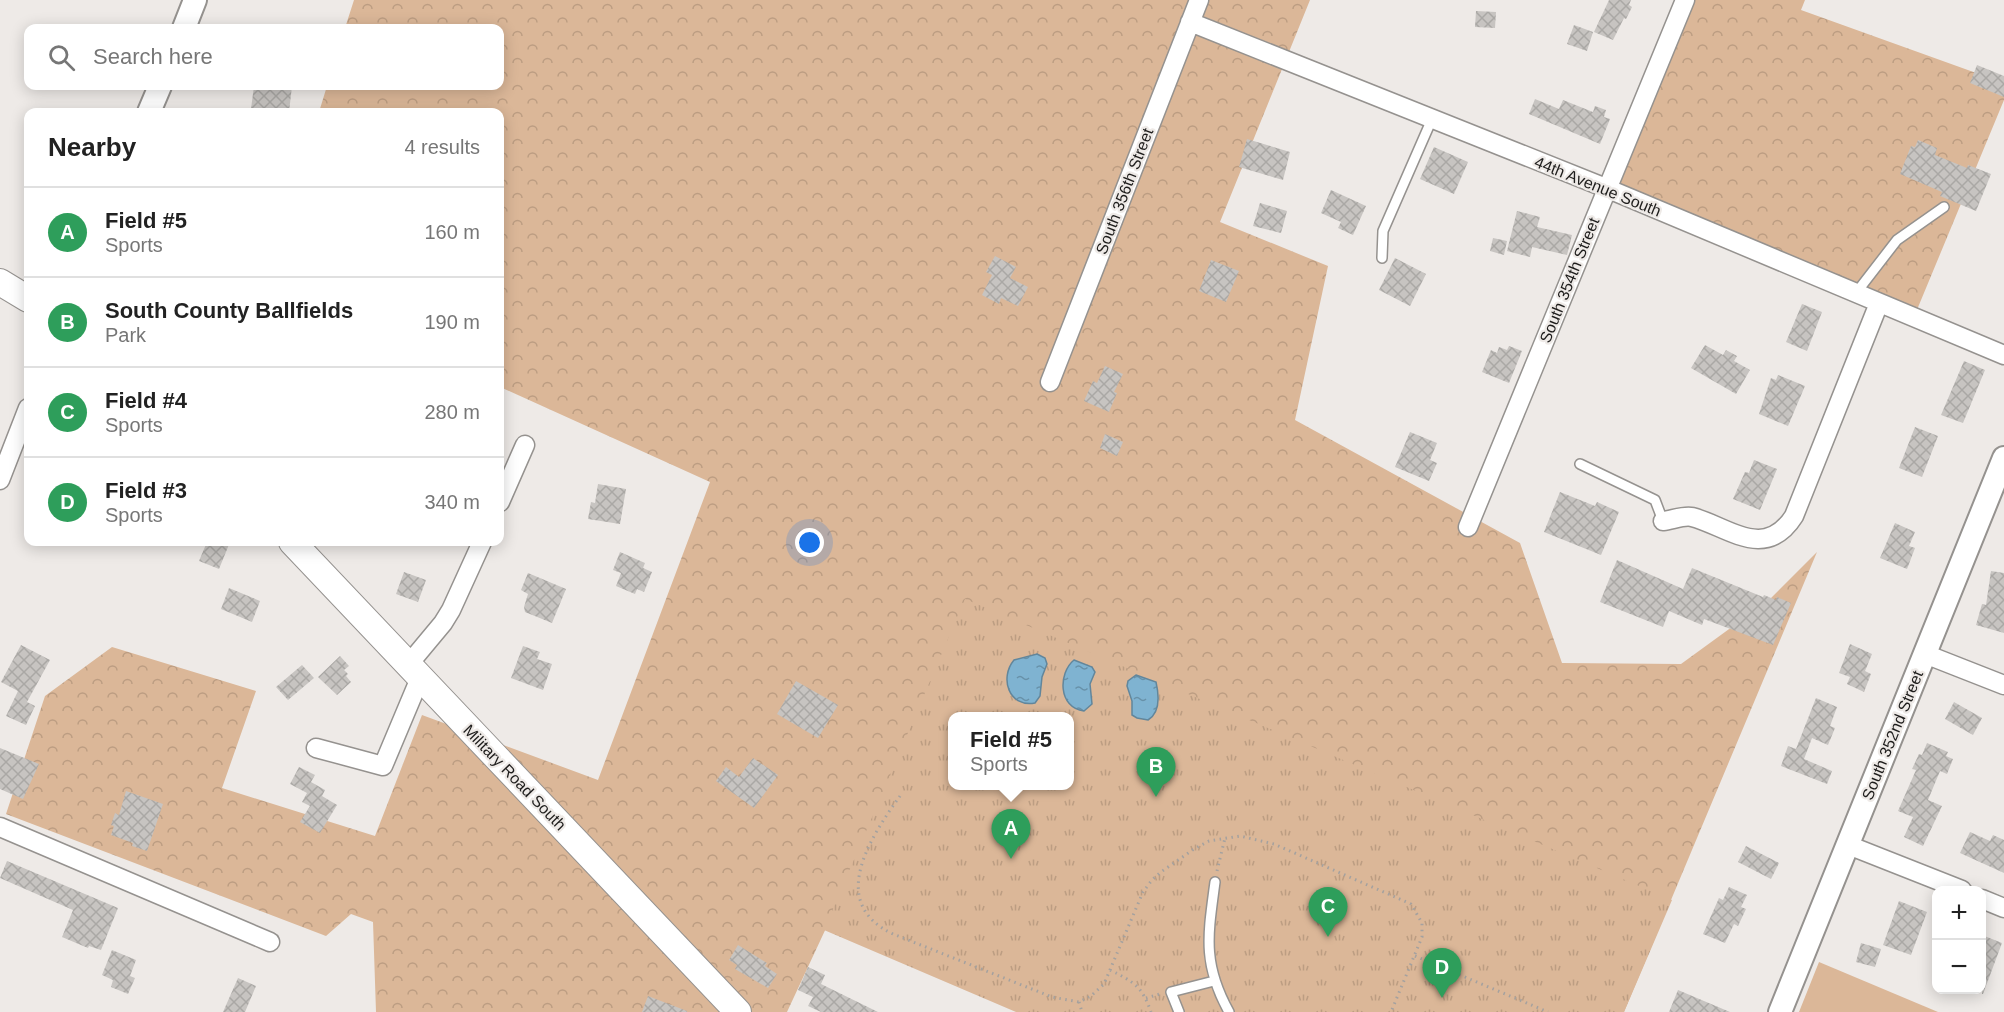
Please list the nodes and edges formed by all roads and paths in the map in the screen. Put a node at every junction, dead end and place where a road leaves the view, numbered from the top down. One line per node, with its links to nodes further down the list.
1 (195, 0): 5 (street)
2 (1199, 0): 4 (street, South 356th Street)
3 (1685, 0): 9 (street, South 354th Street)
4 (1190, 22): 8 (street, 44th Avenue South); 17 (street, South 356th Street)
5 (186, 24)
6 (158, 90): 7 (street)
7 (151, 108)
8 (1432, 119): 9 (street, 44th Avenue South); 11 (lane)
9 (1606, 188): 13 (street, 44th Avenue South); 25 (street, South 354th Street)
10 (1944, 207): 13 (lane)
11 (1382, 258)
12 (0, 282): 14 (main road)
13 (1856, 293): 15 (street, 44th Avenue South)
14 (24, 297)
15 (1879, 303): 16 (street, 44th Avenue South); 24 (street)
16 (2004, 355)
17 (1050, 382)
18 (24, 418): 22 (street)
19 (525, 445): 23 (street)
20 (2004, 458): 28 (street, South 352nd Street)
21 (1580, 464): 24 (lane)
22 (0, 480)
23 (504, 493)
24 (1663, 521)
25 (1468, 527)
26 (296, 546): 29 (main road, Military Road South)
27 (480, 546): 29 (street)
28 (1925, 654): 30 (street); 35 (street, South 352nd Street)
29 (414, 672): 31 (street); 45 (main road, Military Road South)
30 (2004, 686)
31 (316, 748)
32 (900, 796): 44 (path)
33 (0, 827): 40 (street)
34 (1225, 838): 36 (path); 41 (path); 42 (path)
35 (1848, 845): 37 (street); 52 (street, South 352nd Street)
36 (1215, 882): 43 (lane)
37 (1950, 886)
38 (1986, 900): 39 (street)
39 (2004, 908)
40 (270, 942)
41 (1415, 956): 50 (path); 51 (path)
42 (1110, 970): 44 (path); 47 (path)
43 (1214, 981): 48 (lane); 49 (lane)
44 (1079, 1002): 46 (path)
45 (738, 1012)
46 (1082, 1012)
47 (1151, 1012)
48 (1179, 1012)
49 (1229, 1012)
50 (1391, 1012)
51 (1548, 1012)
52 (1780, 1012)

